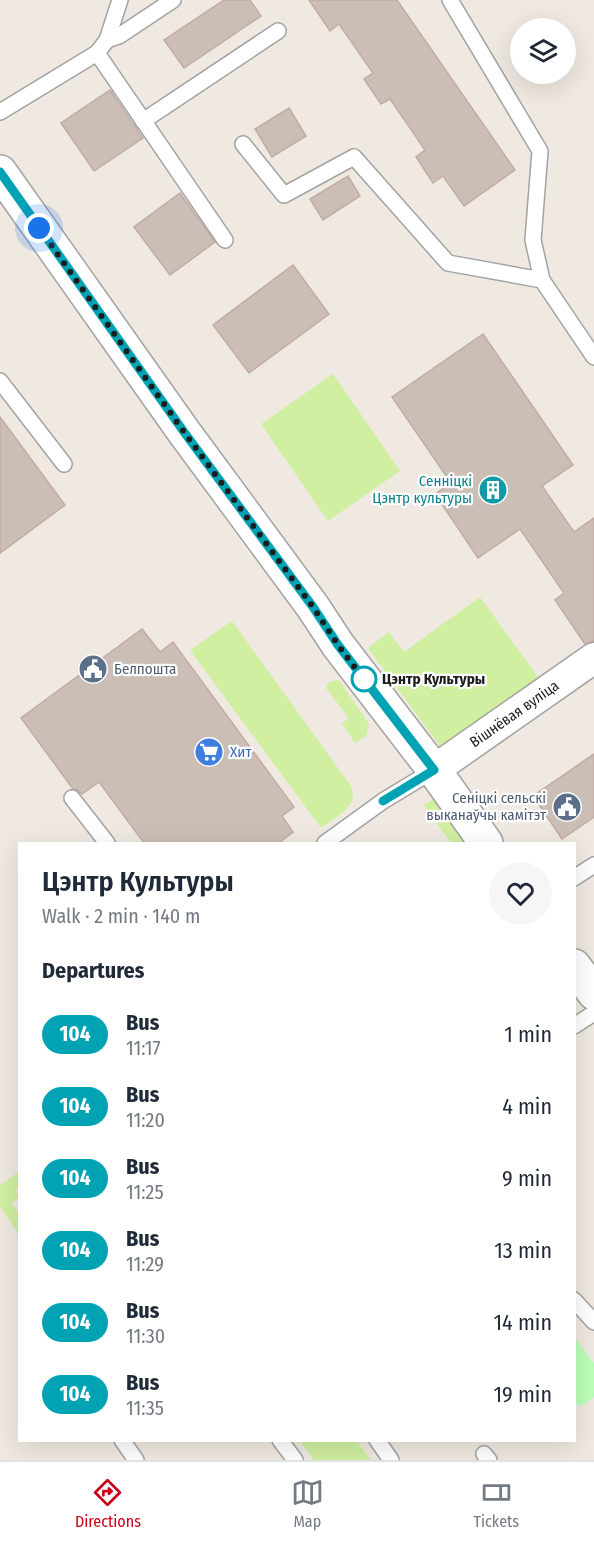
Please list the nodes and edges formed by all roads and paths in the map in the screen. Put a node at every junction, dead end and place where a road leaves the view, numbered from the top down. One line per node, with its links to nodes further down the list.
1 (120, 0): 5 (lane)
2 (173, 0): 5 (lane)
3 (450, 0): 12 (lane)
4 (278, 31): 8 (lane)
5 (106, 40): 6 (lane)
6 (97, 53): 7 (lane); 8 (lane)
7 (0, 112)
8 (143, 121): 11 (lane)
9 (243, 144): 12 (lane)
10 (0, 172): 17 (street)
11 (225, 240)
12 (542, 280): 13 (lane)
13 (594, 357)
14 (0, 381): 15 (lane)
15 (64, 464)
16 (594, 658): 17 (street, Вішнёвая вуліца)
17 (434, 770): 20 (lane); 21 (street)
18 (72, 798): 19 (lane)
19 (106, 842)
20 (326, 842)
21 (485, 842)
22 (594, 865): 23 (lane)
23 (576, 877)
24 (576, 969): 25 (street)
25 (594, 993)
26 (594, 1013): 27 (lane)
27 (576, 1025)
28 (576, 1302): 29 (lane)
29 (594, 1322)
30 (123, 1442): 33 (lane)
31 (282, 1442): 34 (lane)
32 (378, 1442): 35 (lane)
33 (136, 1460)
34 (295, 1460)
35 (392, 1460)

